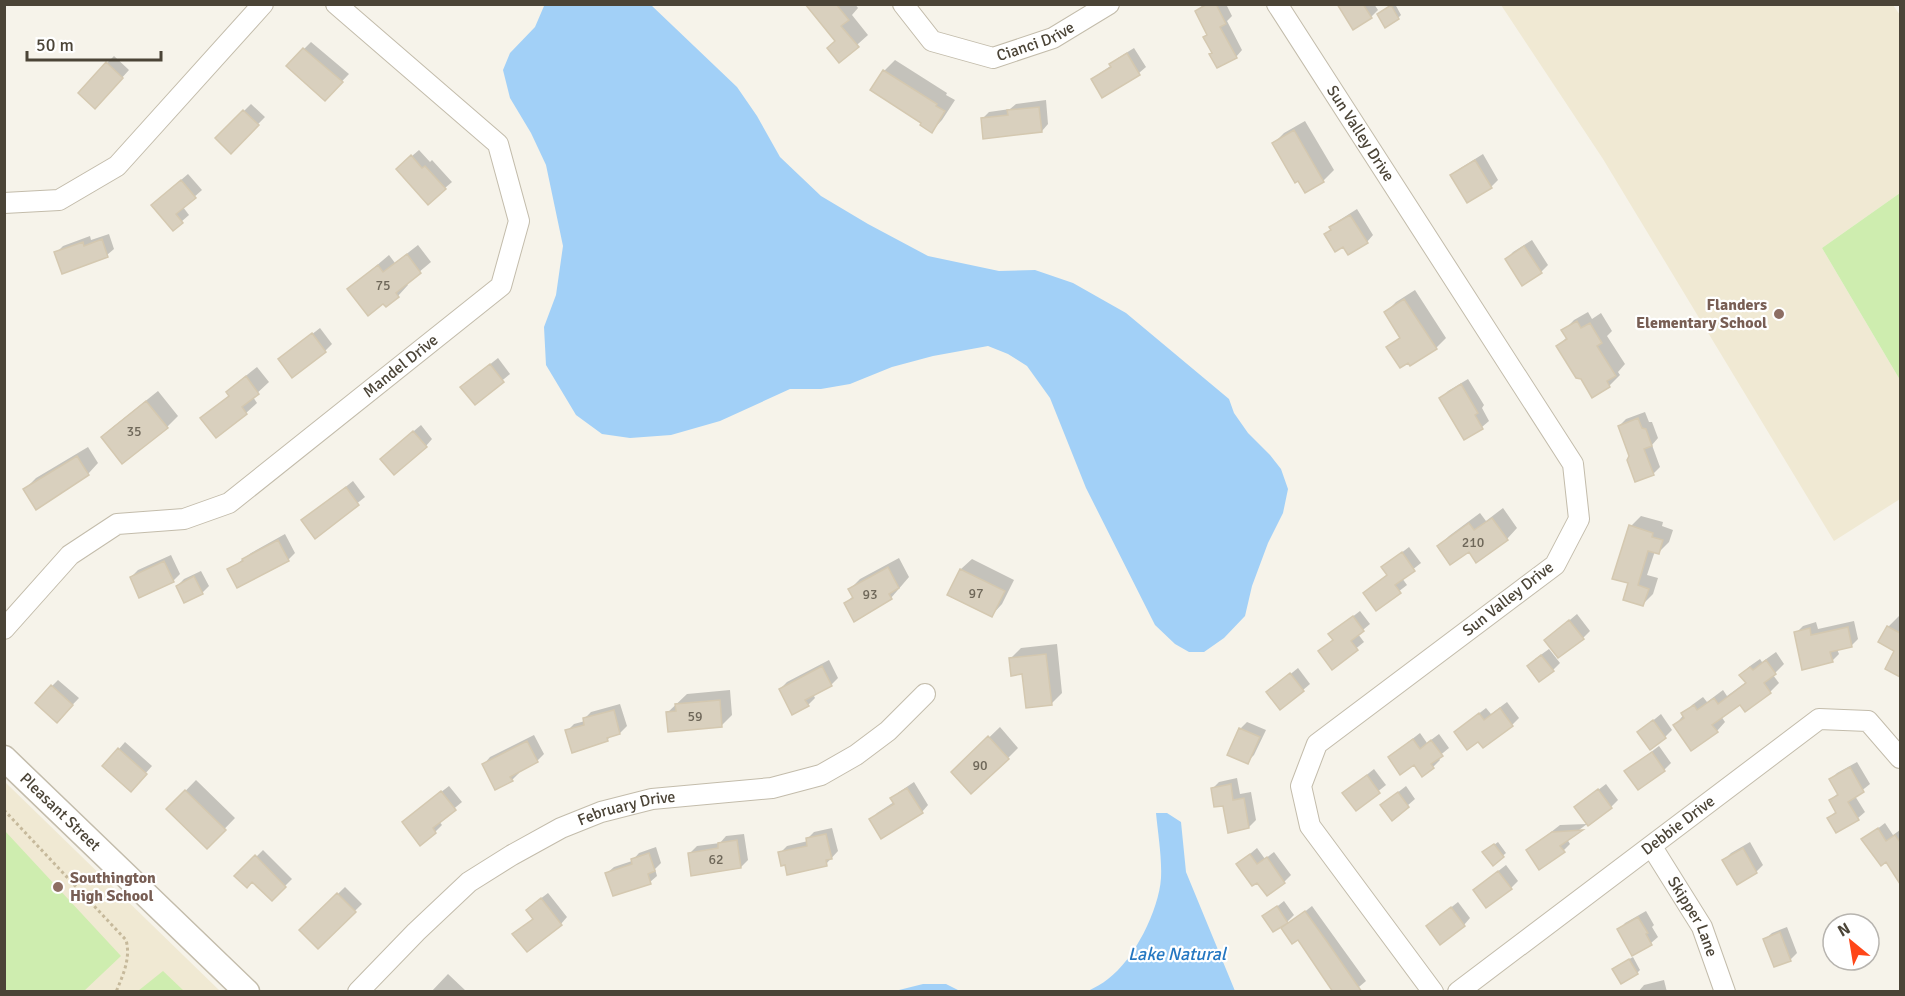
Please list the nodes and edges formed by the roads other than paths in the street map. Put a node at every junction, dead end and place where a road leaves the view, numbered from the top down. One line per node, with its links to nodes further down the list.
1 (263, 4): 6 (street)
2 (336, 4): 7 (street, Mandel Drive)
3 (903, 4): 4 (street, Cianci Drive)
4 (1109, 4)
5 (1277, 4): 14 (street, Sun Valley Drive)
6 (4, 203)
7 (4, 629)
8 (925, 694): 13 (street, February Drive)
9 (4, 758): 12 (street, Pleasant Street)
10 (1900, 758): 11 (street, Debbie Drive)
11 (1652, 847): 15 (street, Debbie Drive); 16 (street, Skipper Lane)
12 (247, 992)
13 (358, 992)
14 (1432, 992)
15 (1458, 992)
16 (1725, 992)

